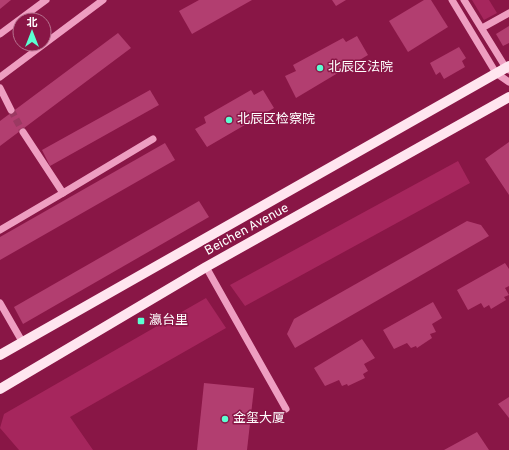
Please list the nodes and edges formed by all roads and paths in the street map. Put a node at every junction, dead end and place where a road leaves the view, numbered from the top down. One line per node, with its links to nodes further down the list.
1 (46, 0): 7 (street)
2 (103, 0): 10 (street)
3 (452, 0): 9 (street)
4 (464, 0): 6 (street)
5 (509, 13): 6 (street)
6 (482, 28): 8 (street)
7 (0, 34)
8 (508, 68): 9 (main road, Beichen Avenue)
9 (496, 73): 11 (street); 21 (main road, Beichen Avenue)
10 (0, 77)
11 (509, 82)
12 (0, 88): 14 (street)
13 (509, 98): 19 (main road, Beichen Avenue)
14 (11, 110)
15 (23, 132): 17 (street)
16 (153, 138): 17 (street)
17 (63, 193): 18 (street)
18 (0, 230)
19 (206, 267): 23 (main road, Beichen Avenue); 24 (street)
20 (0, 303): 21 (street)
21 (23, 342): 22 (main road, Beichen Avenue)
22 (0, 355)
23 (0, 389)
24 (286, 409)

